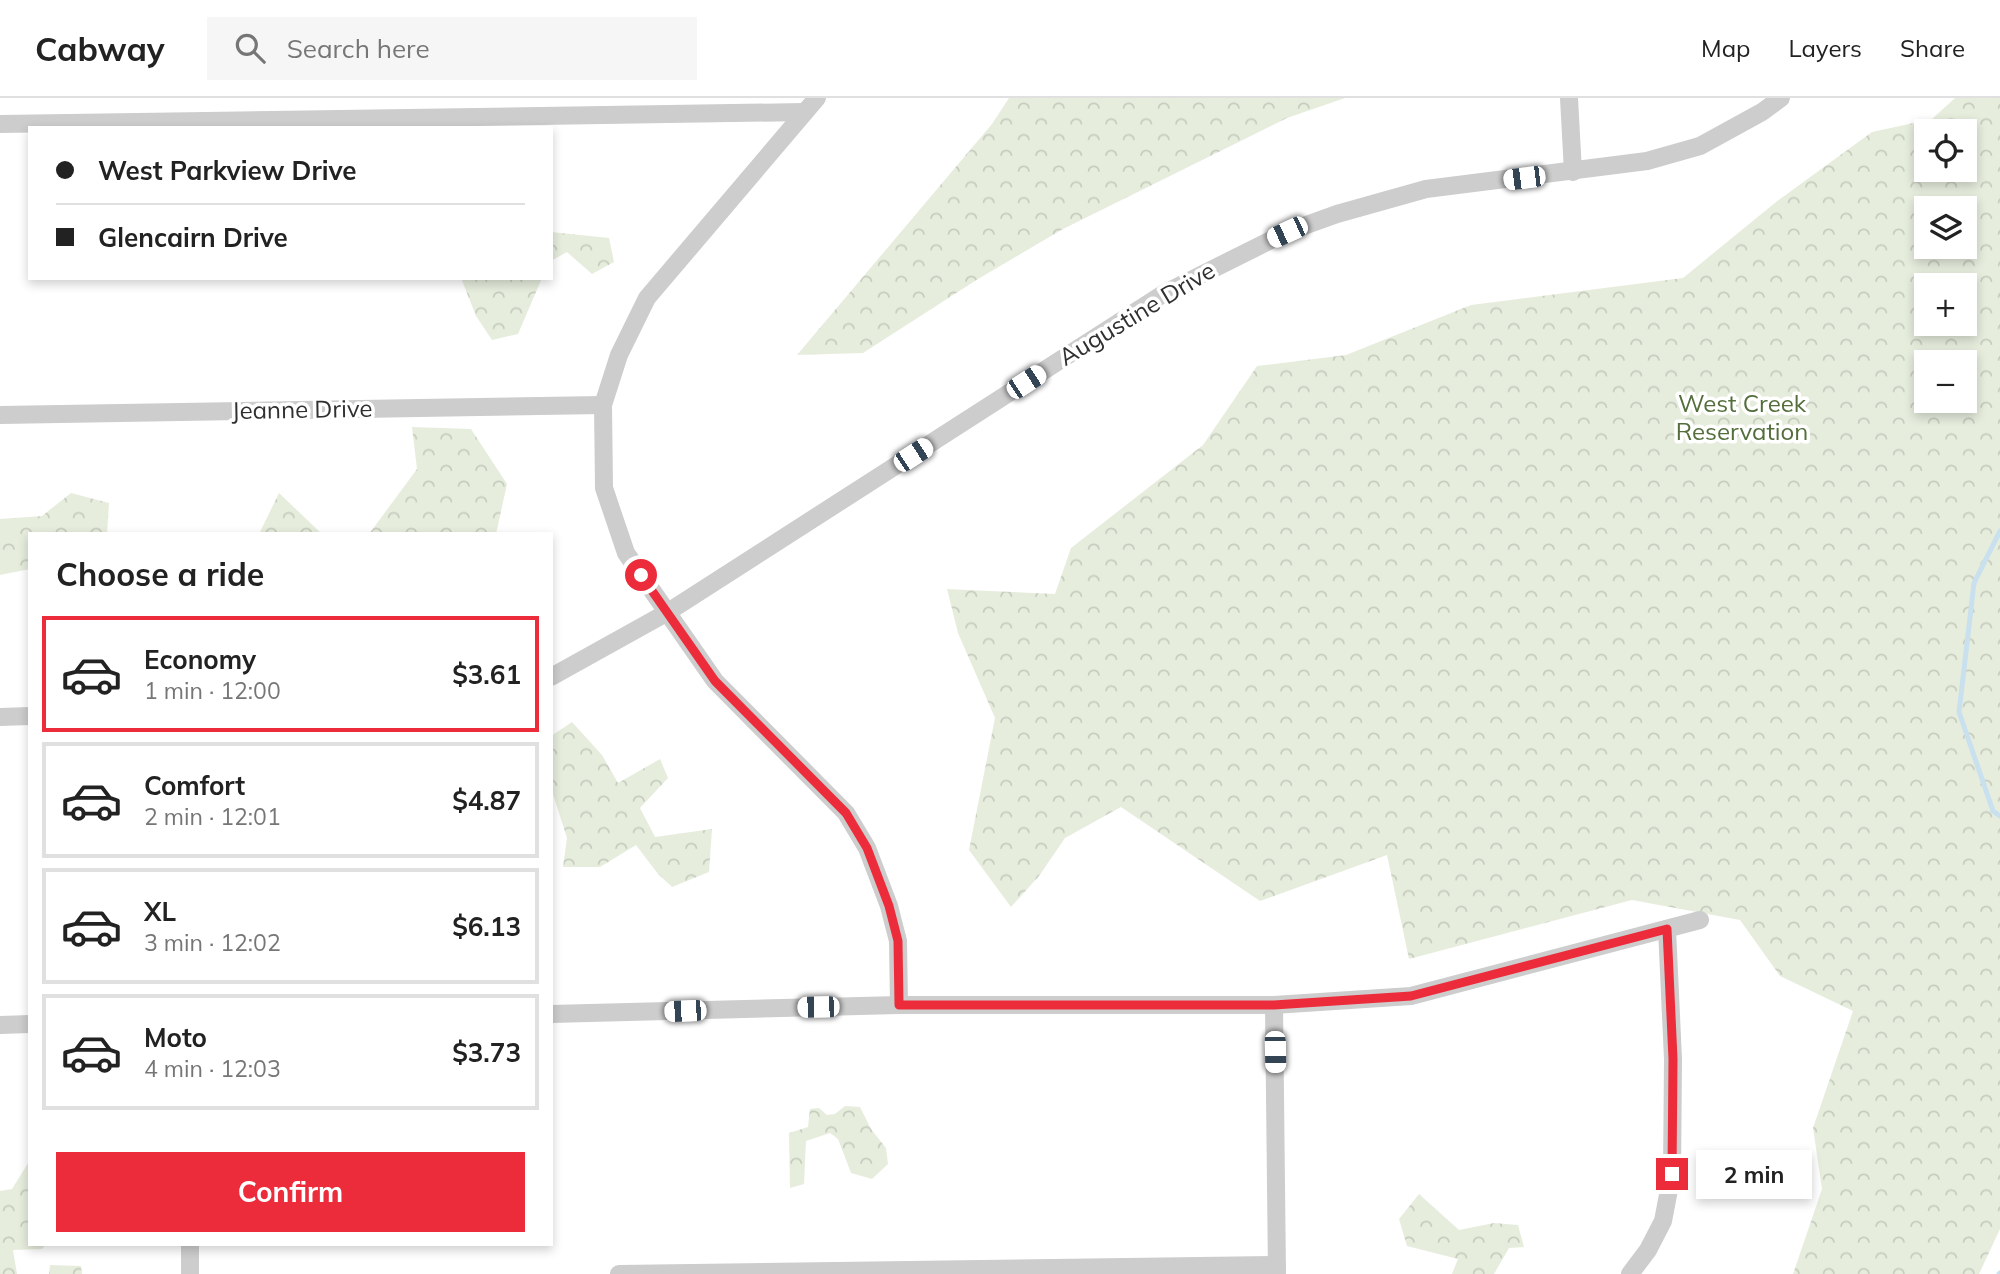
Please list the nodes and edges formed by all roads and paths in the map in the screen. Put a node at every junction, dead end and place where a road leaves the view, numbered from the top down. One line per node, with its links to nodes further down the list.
1 (1569, 98): 5 (street)
2 (1781, 98): 5 (street, Augustine Drive)
3 (811, 105): 4 (street); 6 (street)
4 (0, 124)
5 (1573, 172): 8 (street, Augustine Drive)
6 (603, 405): 7 (street, Jeanne Drive); 8 (street)
7 (0, 415)
8 (668, 612): 9 (street, Augustine Drive); 14 (street)
9 (553, 676)
10 (0, 716): 11 (street)
11 (28, 716)
12 (1700, 920): 13 (street)
13 (1667, 929): 15 (street); 23 (street)
14 (899, 1005): 15 (street); 16 (street)
15 (1274, 1005): 20 (street)
16 (553, 1014)
17 (28, 1024): 18 (street)
18 (0, 1025)
19 (190, 1246): 21 (street)
20 (1277, 1269): 22 (street)
21 (190, 1274)
22 (619, 1274)
23 (1630, 1274)

